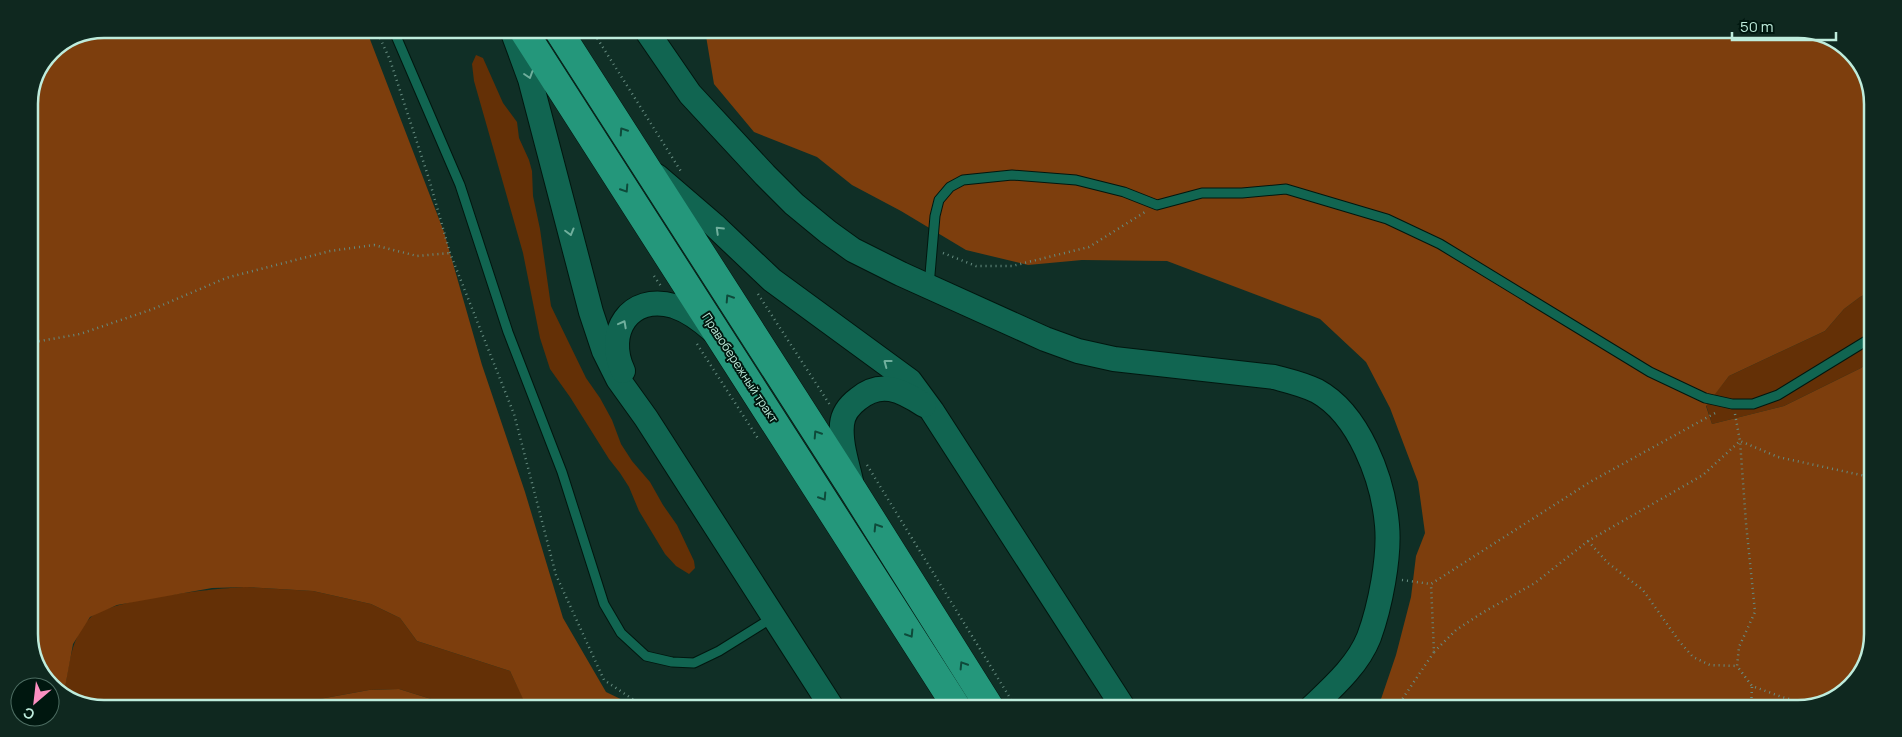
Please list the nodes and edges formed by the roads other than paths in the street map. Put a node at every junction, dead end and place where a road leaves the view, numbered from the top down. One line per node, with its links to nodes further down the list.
1 (397, 38): 13 (lane)
2 (515, 38): 11 (street, one-way to 11)
3 (528, 38): 8 (highway, Правобережный тракт, one-way to 8)
4 (563, 38): 6 (highway, one-way to 4)
5 (652, 38): 7 (street)
6 (644, 165): 10 (street, one-way to 6); 12 (highway, one-way to 6)
7 (929, 286): 9 (lane); 18 (street)
8 (720, 338): 11 (street, one-way to 8); 15 (highway, Правобережный тракт, one-way to 15)
9 (1864, 342)
10 (932, 410): 12 (street); 17 (street)
11 (646, 418): 13 (street)
12 (853, 490): 16 (highway, one-way to 12)
13 (774, 616): 14 (street)
14 (828, 700)
15 (952, 700)
16 (985, 700)
17 (1118, 700)
18 (1319, 700)

